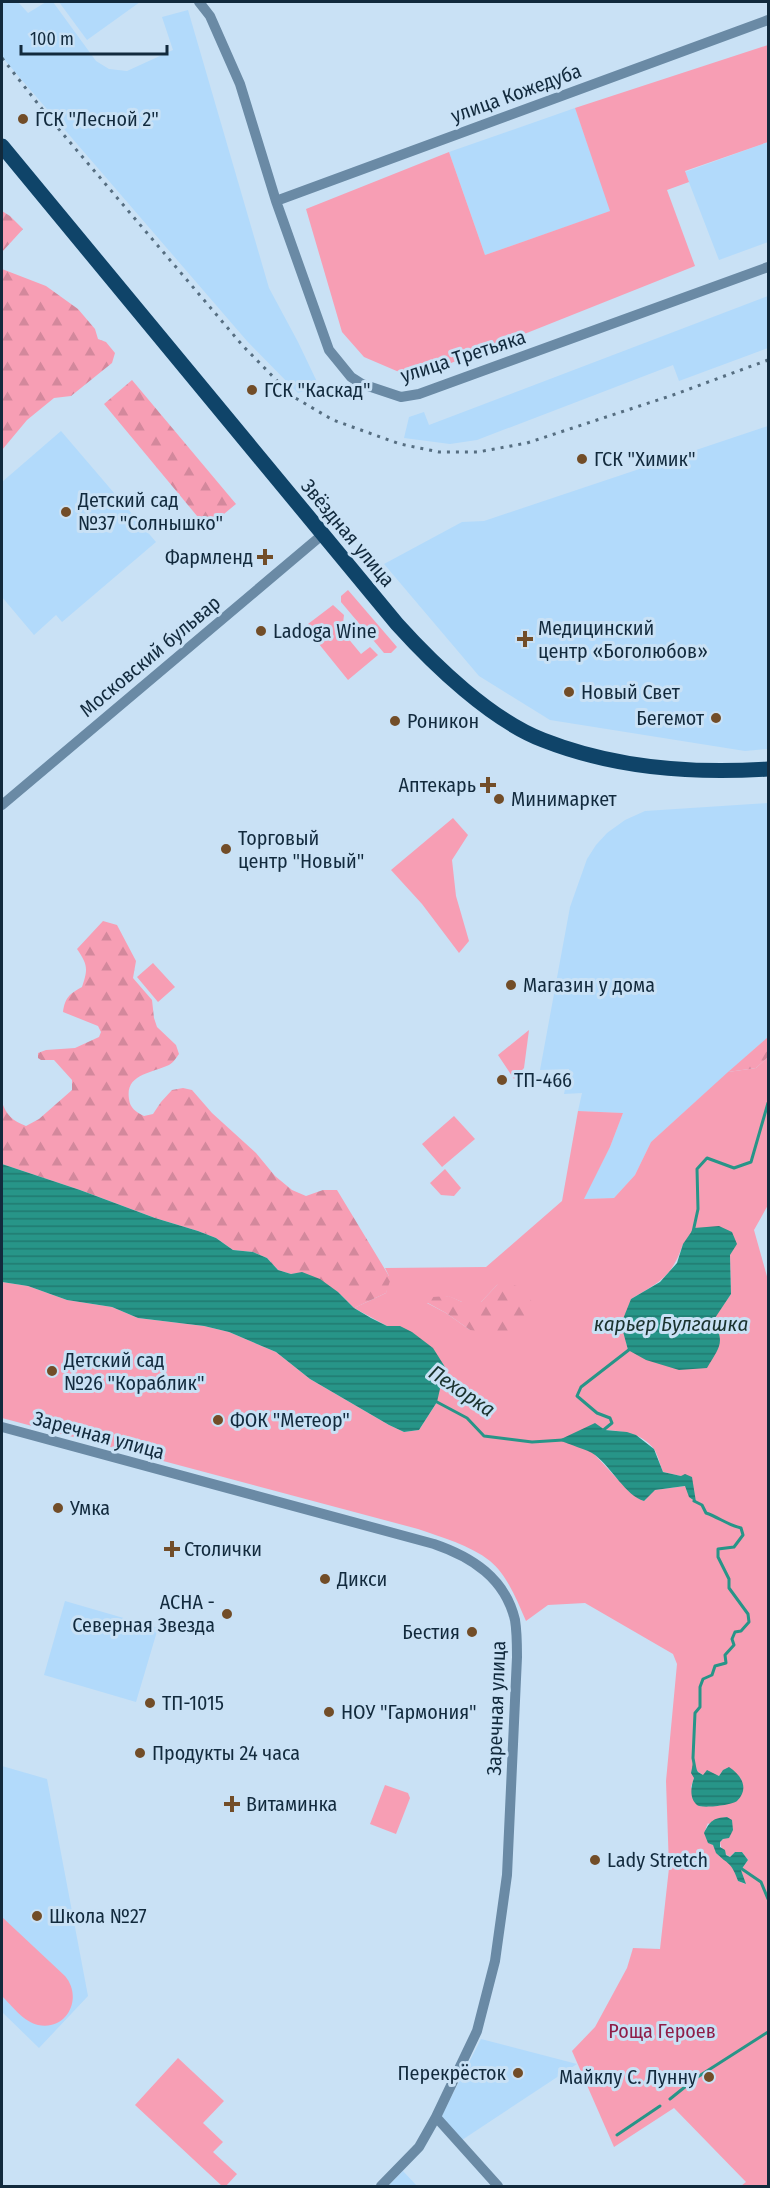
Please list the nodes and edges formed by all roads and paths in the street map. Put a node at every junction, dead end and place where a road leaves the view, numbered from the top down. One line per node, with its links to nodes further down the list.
1 (200, 2): 4 (street, улица Третьяка)
2 (768, 20): 4 (street, улица Кожедуба)
3 (2, 146): 6 (main road, Звёздная улица)
4 (276, 201): 5 (street, улица Третьяка)
5 (768, 267)
6 (322, 535): 7 (main road, Звёздная улица); 8 (street, Московский бульвар)
7 (768, 769)
8 (2, 805)
9 (2, 1427): 10 (street, Заречная улица)
10 (436, 2117): 11 (street, Заречная улица); 12 (street)
11 (381, 2187)
12 (498, 2187)

